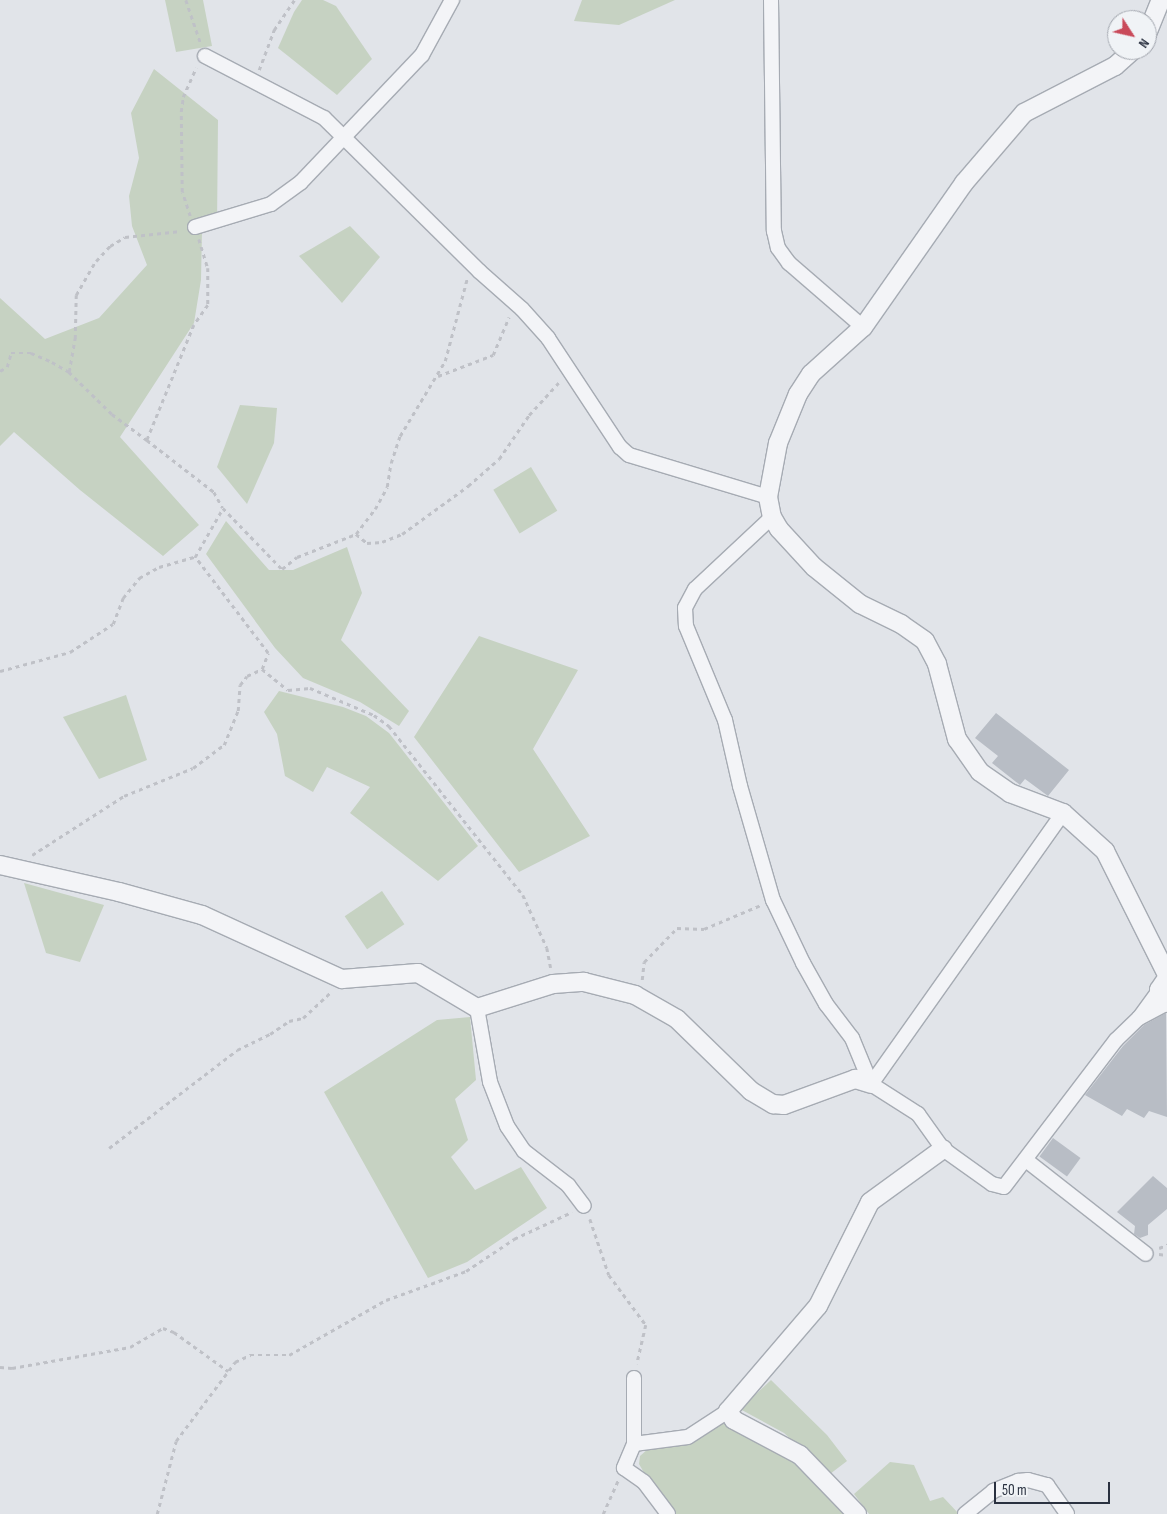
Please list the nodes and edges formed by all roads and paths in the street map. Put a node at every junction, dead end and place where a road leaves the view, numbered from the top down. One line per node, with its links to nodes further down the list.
1 (186, 0): 5 (path)
2 (294, 0): 7 (path)
3 (452, 0): 8 (street)
4 (771, 0): 12 (street)
5 (205, 56): 7 (street); 9 (path)
6 (1122, 60): 12 (street)
7 (253, 81): 8 (street)
8 (345, 139): 9 (street); 10 (street)
9 (195, 227): 14 (path); 17 (path)
10 (471, 263): 11 (street); 16 (path)
11 (515, 303): 15 (street); 16 (path)
12 (863, 327): 18 (street)
13 (0, 371): 14 (path)
14 (69, 372): 17 (path)
15 (570, 372): 18 (street); 21 (path)
16 (437, 376): 21 (path)
17 (147, 440): 19 (path)
18 (768, 497): 20 (street)
19 (222, 508): 21 (path); 22 (path)
20 (772, 516): 25 (street); 27 (street)
21 (356, 534)
22 (195, 557): 23 (path); 24 (path)
23 (262, 669): 26 (path); 29 (path)
24 (0, 671)
25 (1063, 813): 30 (street); 33 (street)
26 (4, 866): 28 (street)
27 (773, 900): 31 (path); 33 (street)
28 (342, 979): 32 (street); 34 (path)
29 (554, 984): 31 (street); 32 (street)
30 (1165, 990): 36 (street)
31 (634, 995): 33 (street)
32 (477, 1008): 37 (street)
33 (871, 1084): 35 (street)
34 (110, 1148)
35 (943, 1149): 36 (street); 42 (street)
36 (1026, 1160): 38 (street)
37 (584, 1206): 40 (path); 41 (path)
38 (1146, 1254)
39 (0, 1367): 40 (path)
40 (228, 1371): 45 (path)
41 (634, 1378): 43 (street)
42 (728, 1411): 43 (street); 48 (street)
43 (634, 1444): 44 (street)
44 (624, 1468): 46 (path); 47 (street)
45 (157, 1514)
46 (603, 1514)
47 (668, 1514)
48 (857, 1514)
49 (965, 1514): 50 (street)
50 (1067, 1514)

